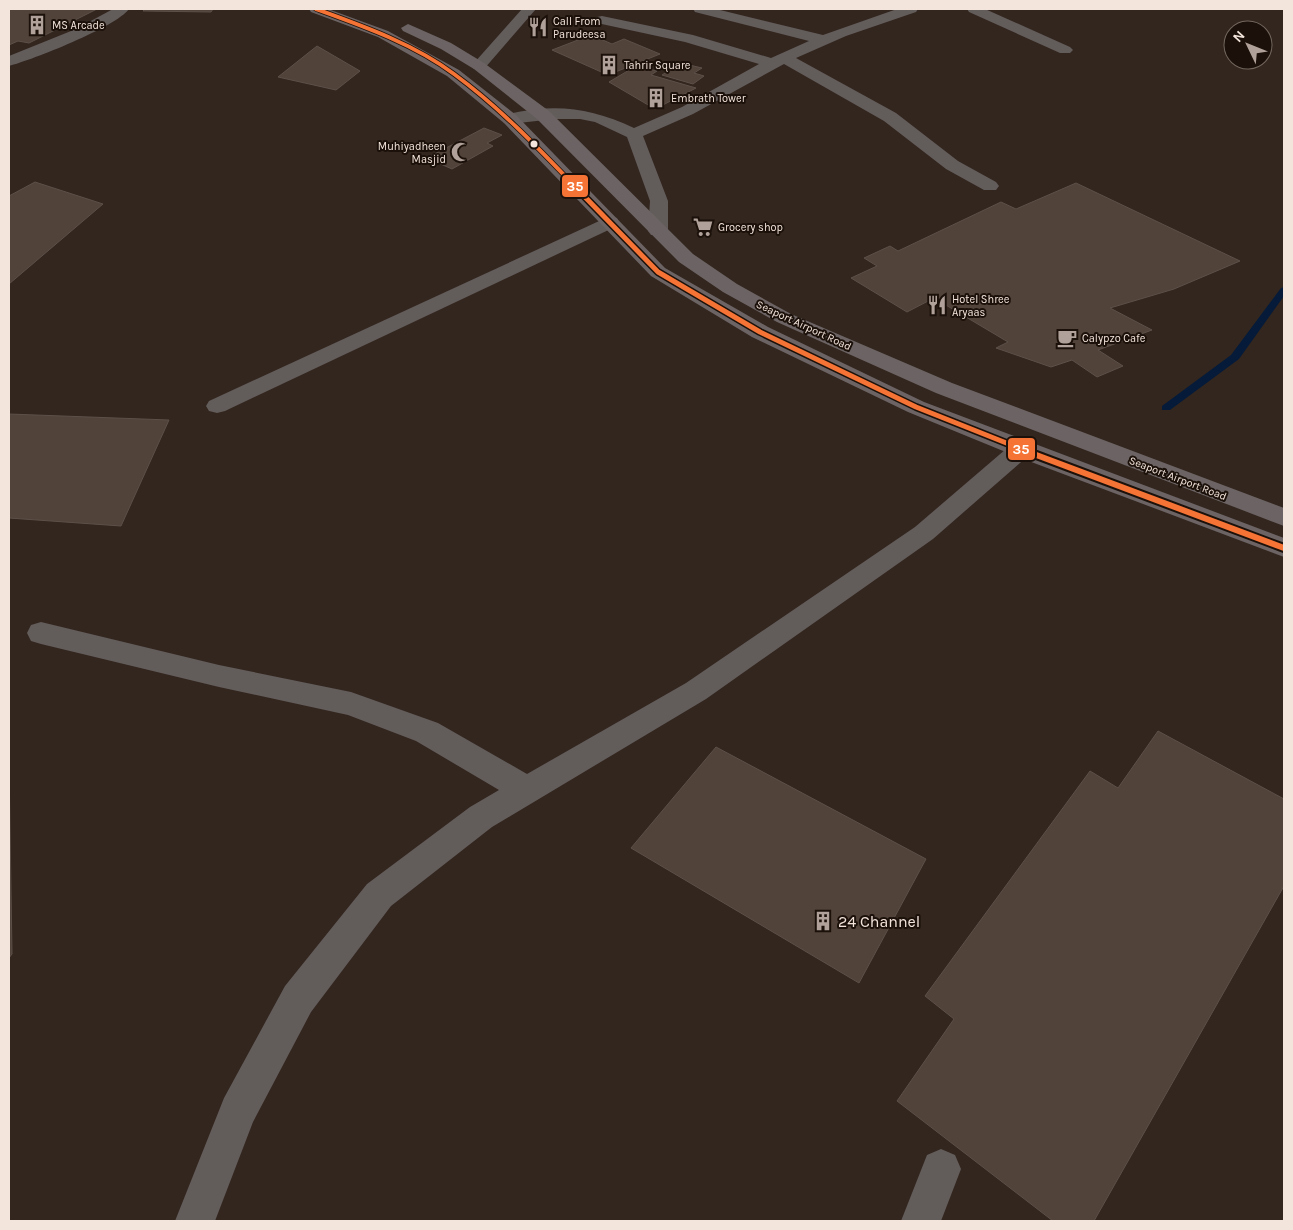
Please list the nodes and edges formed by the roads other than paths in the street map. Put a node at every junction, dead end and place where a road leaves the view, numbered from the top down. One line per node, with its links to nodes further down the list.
1 (122, 9): 11 (street)
2 (316, 9): 15 (main road, Seaport Airport Road)
3 (529, 9): 13 (street)
4 (700, 9): 9 (street)
5 (911, 9): 9 (street)
6 (974, 9): 10 (street)
7 (602, 20): 12 (street)
8 (396, 23): 13 (main road, Seaport Airport Road)
9 (823, 40): 12 (street)
10 (1065, 50)
11 (9, 61)
12 (779, 61): 16 (street); 17 (street)
13 (478, 66): 14 (main road, Seaport Airport Road)
14 (543, 114): 15 (street); 16 (street); 19 (main road, Seaport Airport Road)
15 (510, 119): 18 (main road, Seaport Airport Road)
16 (634, 134): 19 (street)
17 (990, 186)
18 (610, 222): 20 (street); 21 (main road, Seaport Airport Road)
19 (658, 231): 22 (main road, Seaport Airport Road)
20 (218, 406)
21 (1021, 449): 23 (main road, Seaport Airport Road); 25 (street)
22 (1284, 517)
23 (1284, 548)
24 (41, 633): 25 (street)
25 (526, 790): 27 (street)
26 (941, 1169): 28 (street)
27 (195, 1221)
28 (920, 1221)

